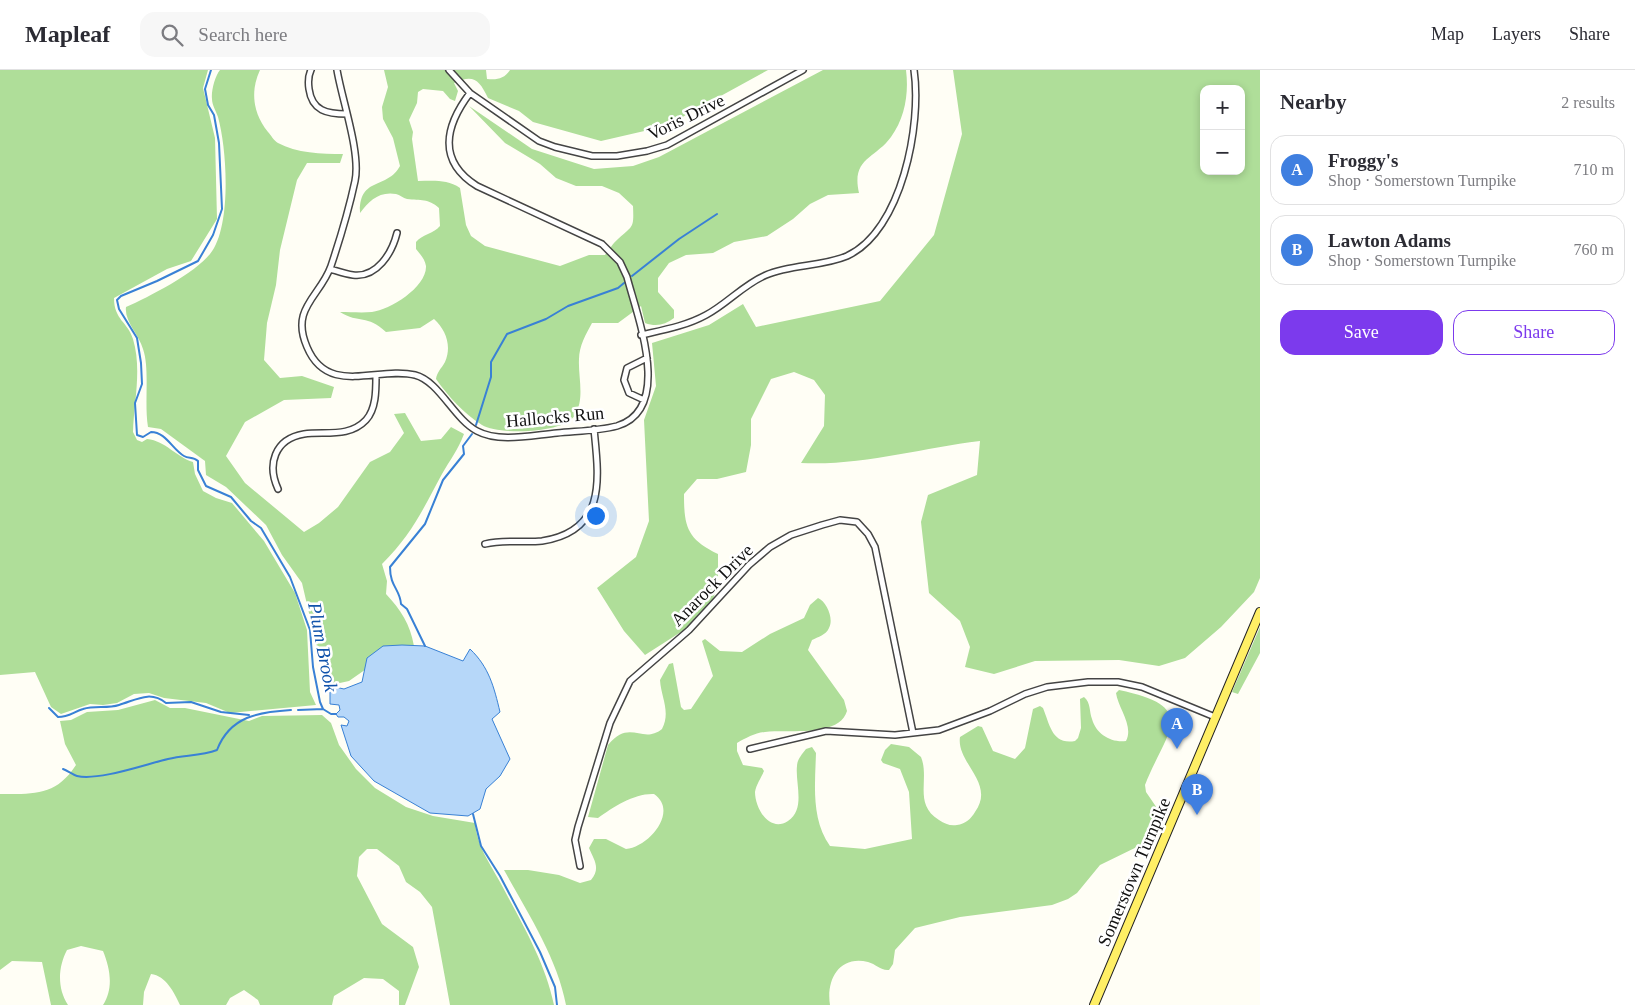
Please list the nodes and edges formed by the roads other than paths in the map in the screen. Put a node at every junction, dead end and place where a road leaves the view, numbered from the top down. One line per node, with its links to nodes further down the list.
1 (311, 70): 7 (street)
2 (337, 70): 7 (street, Hallocks Run)
3 (450, 70): 6 (street, Voris Drive)
4 (803, 70): 6 (street, Voris Drive)
5 (914, 70): 10 (street)
6 (470, 93): 10 (street, Hallocks Run)
7 (347, 114): 9 (street, Hallocks Run)
8 (397, 233): 9 (street)
9 (330, 269): 12 (street, Hallocks Run)
10 (641, 335): 11 (street, Hallocks Run)
11 (647, 358): 13 (street, Hallocks Run); 13 (street)
12 (376, 376): 14 (street, Hallocks Run); 15 (street)
13 (644, 400): 14 (street, Hallocks Run)
14 (594, 429): 16 (street)
15 (278, 489)
16 (485, 544)
17 (1260, 612): 18 (main road, Somerstown Turnpike)
18 (1215, 717): 19 (street); 22 (main road, Somerstown Turnpike)
19 (913, 733): 20 (street); 21 (street, Anarock Drive)
20 (750, 749)
21 (580, 866)
22 (1094, 1005)

